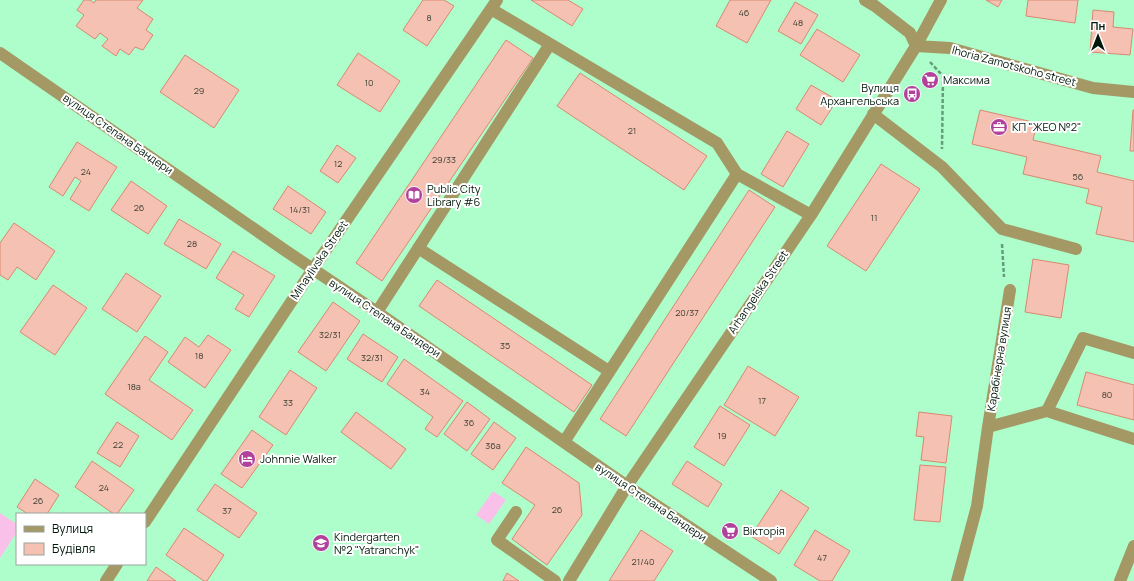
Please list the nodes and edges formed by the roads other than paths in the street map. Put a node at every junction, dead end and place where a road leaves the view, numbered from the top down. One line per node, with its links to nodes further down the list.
1 (865, 0): 5 (street)
2 (941, 0): 5 (street, Arhangelska Street)
3 (494, 4): 4 (street); 13 (street, Mihaylivska Street)
4 (550, 44): 9 (street); 11 (street)
5 (916, 46): 7 (street, Ihoria Zamotskoho street); 8 (street, Arhangelska Street)
6 (0, 53): 13 (street, вулиця Степана Бандери)
7 (1134, 92)
8 (873, 114): 10 (street, Arhangelska Street); 12 (street)
9 (737, 174): 10 (street); 17 (street)
10 (811, 215): 22 (street, Arhangelska Street)
11 (418, 248): 15 (street); 17 (street)
12 (1076, 249)
13 (313, 269): 15 (street, вулиця Степана Бандери); 24 (street, Mihaylivska Street)
14 (1010, 290): 19 (street, Карабінерна вулиця)
15 (377, 312): 21 (street, вулиця Степана Бандери)
16 (1134, 353): 18 (street)
17 (609, 371): 21 (street)
18 (1047, 411): 19 (street); 20 (street)
19 (988, 427): 31 (street, Карабінерна вулиця)
20 (1134, 439)
21 (564, 442): 22 (street, вулиця Степана Бандери)
22 (627, 486): 29 (street, Arhangelska Street); 30 (street, вулиця Степана Бандери)
23 (516, 512): 28 (street)
24 (146, 520)
25 (1134, 546): 32 (street)
26 (116, 565): 27 (street)
27 (106, 581)
28 (555, 581)
29 (569, 581)
30 (771, 581)
31 (957, 581)
32 (1120, 581)

